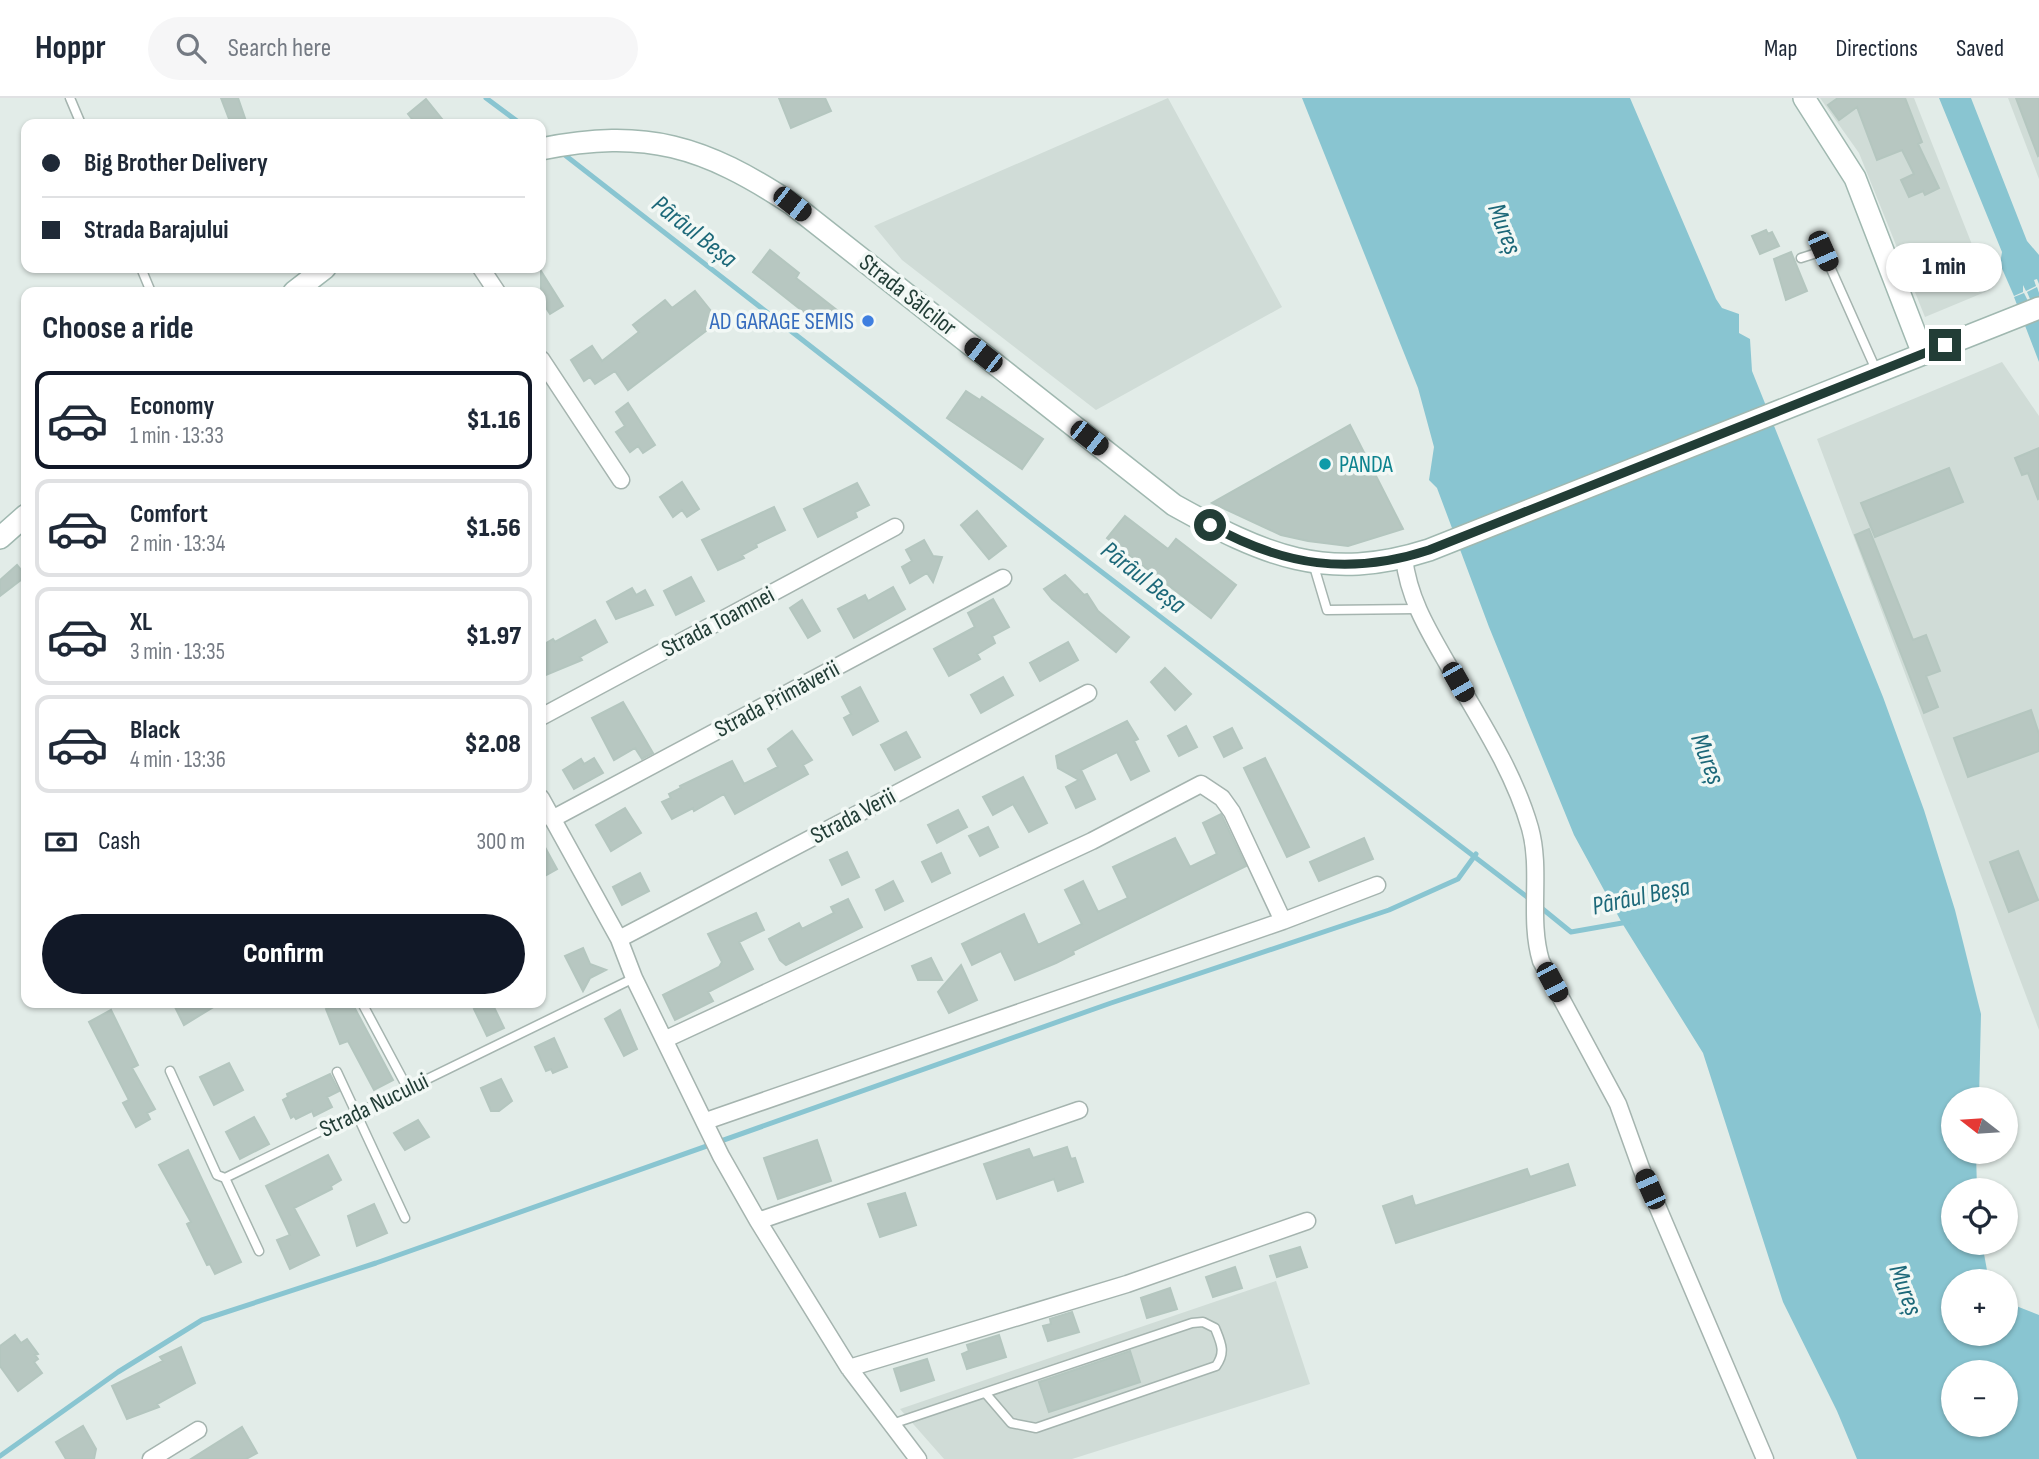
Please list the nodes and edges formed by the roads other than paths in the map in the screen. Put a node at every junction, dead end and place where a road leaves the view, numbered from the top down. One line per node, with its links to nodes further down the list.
1 (70, 98): 3 (lane)
2 (1804, 98): 9 (main road)
3 (79, 119)
4 (546, 149): 17 (main road, Strada Sălcilor)
5 (1801, 258): 11 (lane)
6 (319, 273): 7 (main road)
7 (300, 287)
8 (2039, 308): 9 (main road, Strada Sălcilor)
9 (1923, 354): 11 (main road, Strada Sălcilor)
10 (546, 367): 12 (street)
11 (1877, 372): 16 (main road, Strada Sălcilor)
12 (621, 480)
13 (21, 520): 15 (main road)
14 (895, 527): 21 (street, Strada Toamnei)
15 (0, 538)
16 (1404, 558): 17 (main road, Strada Sălcilor); 19 (street)
17 (1313, 563): 19 (lane)
18 (1003, 578): 23 (street, Strada Primăverii)
19 (1416, 609): 47 (street)
20 (1088, 693): 26 (street, Strada Verii)
21 (546, 714)
22 (546, 808): 23 (street)
23 (552, 819): 26 (street)
24 (1377, 885): 25 (street)
25 (1283, 921): 29 (street); 35 (street)
26 (619, 939): 27 (street)
27 (634, 978): 29 (street); 32 (lane, Strada Nucului)
28 (365, 1008): 32 (lane)
29 (666, 1039): 35 (street)
30 (170, 1071): 36 (lane)
31 (337, 1072): 34 (lane)
32 (408, 1089): 34 (lane, Strada Nucului)
33 (1079, 1110): 38 (street)
34 (357, 1114): 36 (lane, Strada Nucului); 37 (lane)
35 (709, 1127): 38 (street)
36 (225, 1178): 40 (lane)
37 (405, 1217)
38 (758, 1222): 41 (street)
39 (1307, 1222): 41 (street)
40 (259, 1251)
41 (849, 1368): 43 (street)
42 (987, 1395): 42 (lane); 43 (lane)
43 (892, 1424): 46 (street)
44 (198, 1430): 45 (street)
45 (150, 1459)
46 (918, 1459)
47 (1765, 1459)

